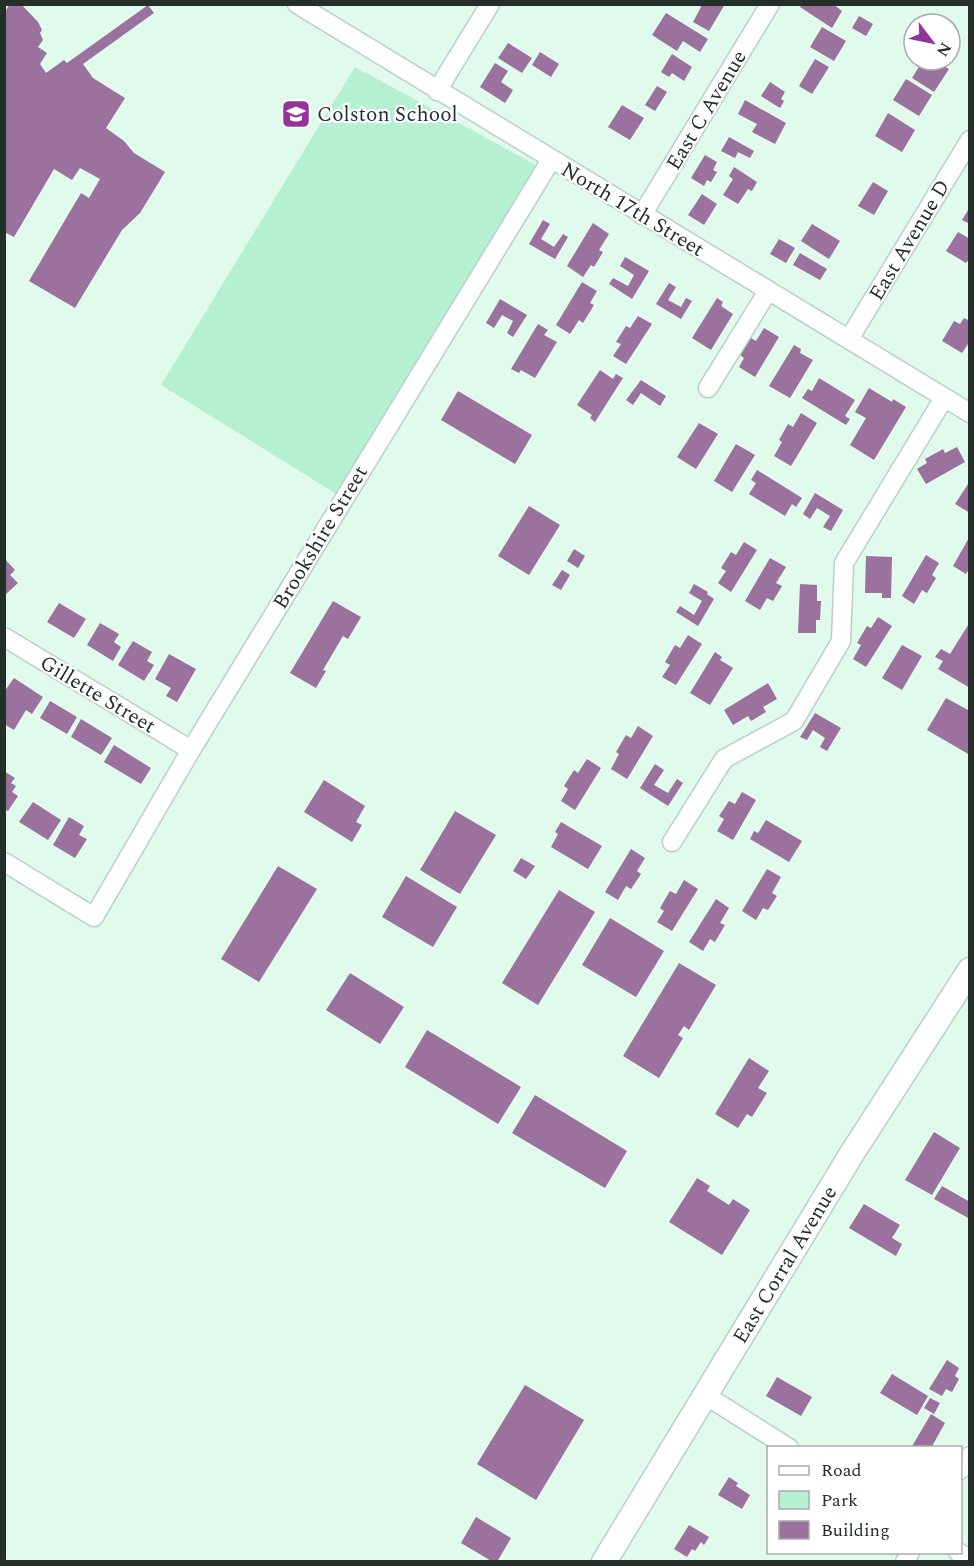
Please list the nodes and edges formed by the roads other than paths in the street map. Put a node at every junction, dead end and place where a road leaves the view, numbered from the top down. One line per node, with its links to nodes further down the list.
1 (297, 4): 4 (street, North 17th Street)
2 (490, 4): 4 (street)
3 (770, 4): 7 (street, East C Avenue)
4 (437, 91): 6 (street, North 17th Street)
5 (969, 140): 9 (street, East Avenue D)
6 (550, 160): 7 (street, North 17th Street); 14 (street, Brookshire Street)
7 (642, 215): 8 (street, North 17th Street)
8 (768, 291): 9 (street, North 17th Street); 10 (street)
9 (849, 339): 11 (street, North 17th Street)
10 (708, 388)
11 (944, 398): 12 (street, North 17th Street); 15 (street)
12 (969, 413)
13 (4, 637): 14 (street, Gillette Street)
14 (190, 750): 16 (street, Brookshire Street)
15 (672, 842)
16 (4, 862)
17 (969, 970): 18 (main road, East Corral Avenue)
18 (705, 1395): 19 (street); 20 (main road, East Corral Avenue)
19 (786, 1446)
20 (604, 1562)

